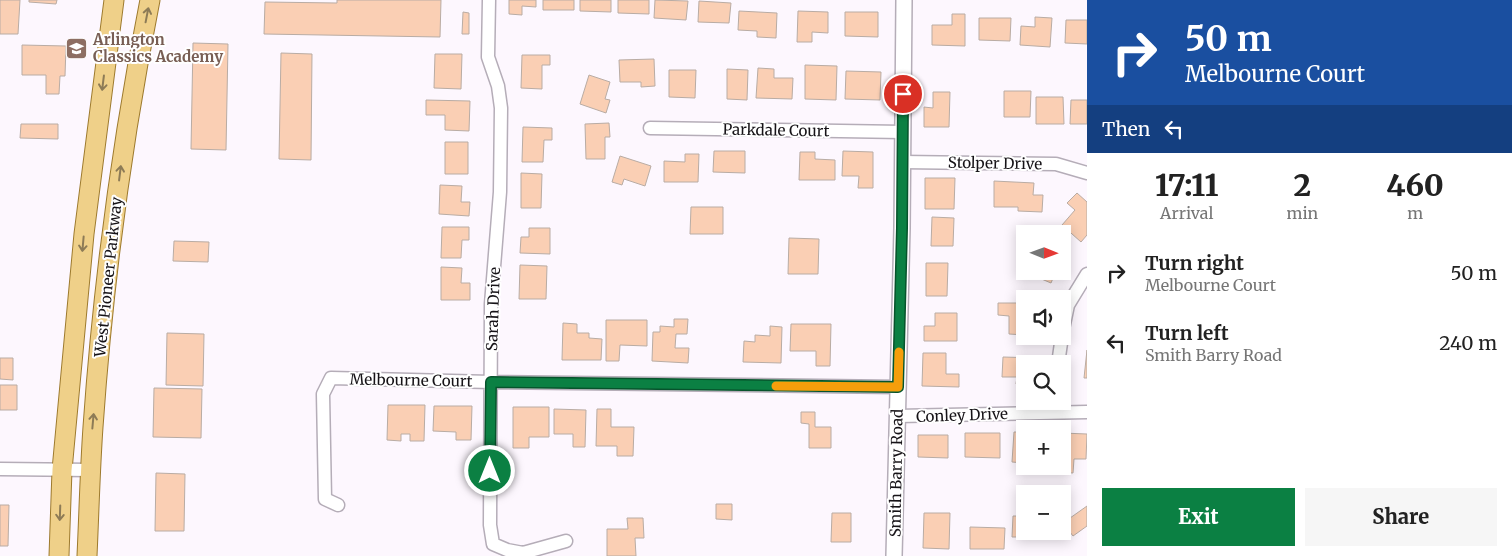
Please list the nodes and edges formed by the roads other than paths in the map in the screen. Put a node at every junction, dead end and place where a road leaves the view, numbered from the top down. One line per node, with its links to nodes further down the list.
1 (114, 0): 18 (main road, West Pioneer Parkway, one-way to 18)
2 (150, 0): 19 (main road, West Pioneer Parkway, one-way to 2)
3 (489, 0): 11 (street, Sarah Drive)
4 (904, 0): 6 (street, Smith Barry Road)
5 (650, 128): 6 (street, Parkdale Court)
6 (902, 132): 7 (street, Smith Barry Road)
7 (902, 162): 8 (street, Stolper Drive); 12 (street, Smith Barry Road)
8 (1087, 174)
9 (1087, 274): 10 (street)
10 (1071, 300)
11 (491, 382): 12 (street, Melbourne Court); 20 (street, Melbourne Court); 21 (street, Sarah Drive)
12 (898, 387): 16 (street, Smith Barry Road)
13 (1016, 409): 16 (street, Conley Drive)
14 (1071, 409): 15 (street, Conley Drive)
15 (1087, 412)
16 (898, 416): 24 (street, Smith Barry Road)
17 (0, 469): 18 (street)
18 (62, 470): 19 (street); 22 (main road, West Pioneer Parkway, one-way to 22)
19 (91, 470): 23 (main road, West Pioneer Parkway)
20 (338, 505)
21 (566, 541)
22 (59, 556)
23 (87, 556)
24 (894, 556)

